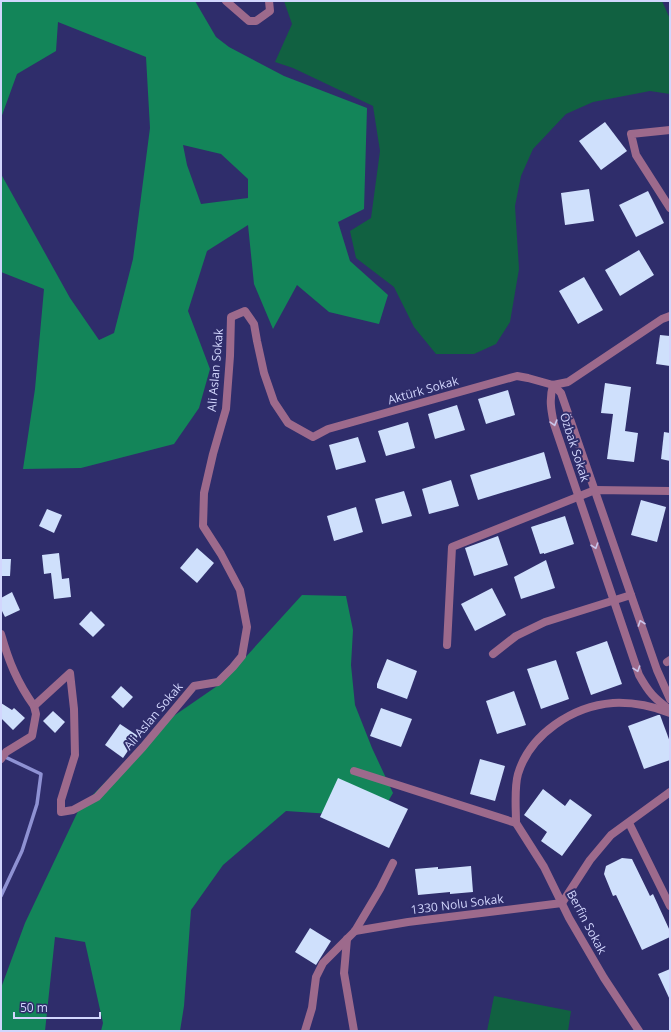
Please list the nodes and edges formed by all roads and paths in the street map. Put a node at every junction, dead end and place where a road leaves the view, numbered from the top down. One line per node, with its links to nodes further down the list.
1 (226, 1): 2 (street)
2 (269, 1)
3 (670, 130): 4 (street)
4 (670, 208)
5 (245, 311): 7 (street, Aktürk Sokak); 17 (street, Ali Aslan Sokak)
6 (670, 316): 7 (street)
7 (553, 385): 8 (street, Özbak Sokak); 10 (street, Özbak Sokak, one-way to 10)
8 (595, 490): 9 (street); 10 (street); 11 (street, Özbak Sokak)
9 (670, 491)
10 (578, 496): 12 (street, Özbak Sokak, one-way to 12); 14 (street)
11 (631, 595): 12 (street); 16 (street, Özbak Sokak, one-way to 11)
12 (614, 600): 15 (street); 18 (street, Özbak Sokak, one-way to 18)
13 (1, 634): 17 (street)
14 (447, 645)
15 (493, 654)
16 (670, 699)
17 (34, 706): 19 (street)
18 (670, 712): 22 (street)
19 (1, 759)
20 (354, 771): 22 (street)
21 (670, 792): 23 (street)
22 (516, 823): 25 (street, Berfin Sokak)
23 (629, 823): 25 (street); 26 (street)
24 (393, 862): 27 (street)
25 (562, 903): 27 (street, 1330 Nolu Sokak); 31 (street, Berfin Sokak)
26 (670, 906)
27 (355, 931): 28 (street)
28 (347, 939): 29 (street); 30 (street)
29 (305, 1031)
30 (354, 1031)
31 (639, 1031)

